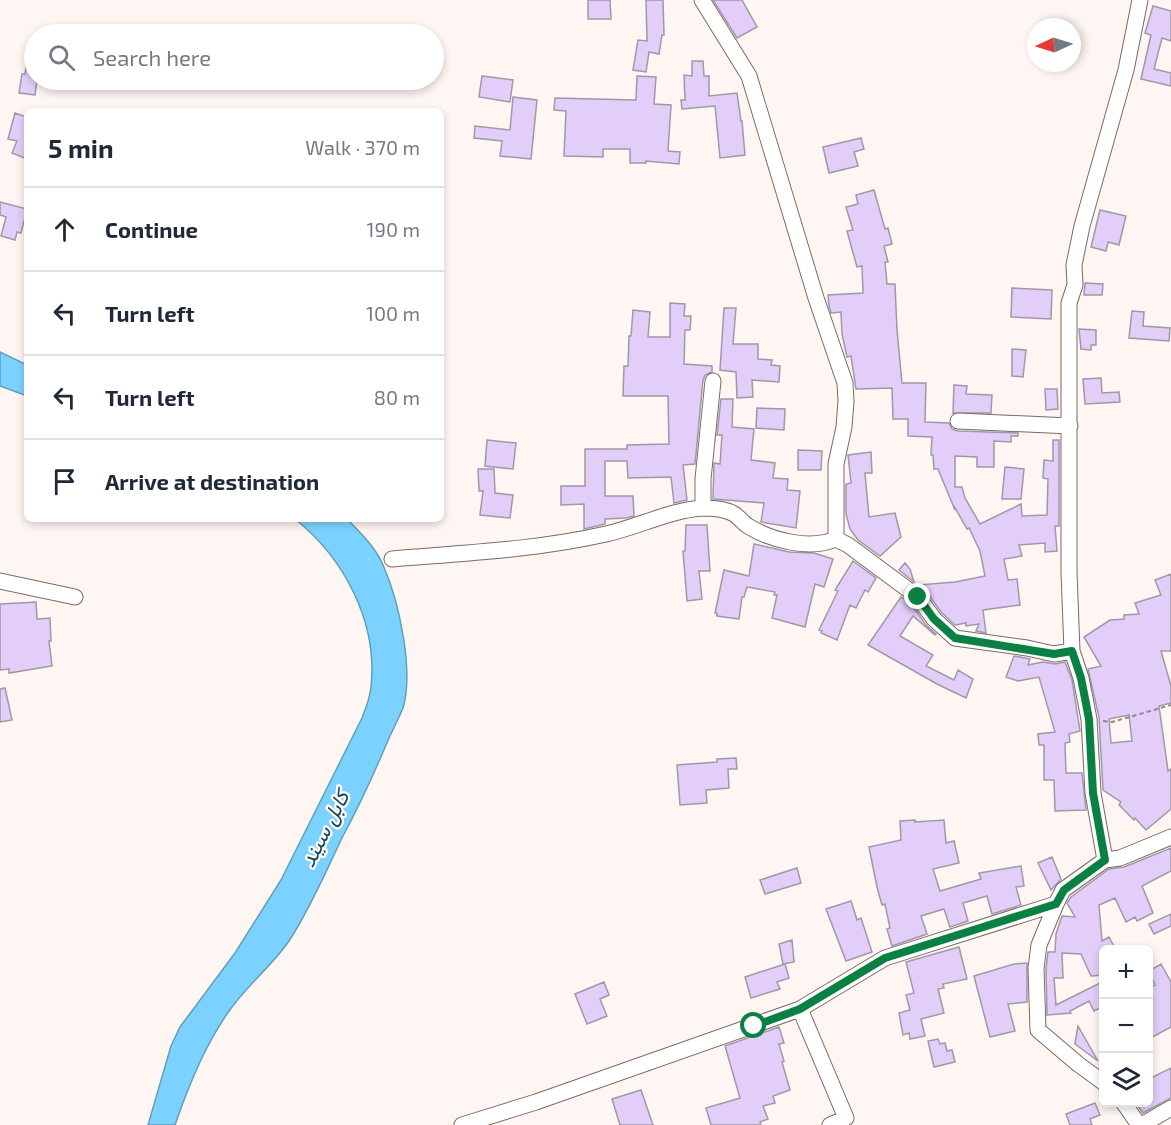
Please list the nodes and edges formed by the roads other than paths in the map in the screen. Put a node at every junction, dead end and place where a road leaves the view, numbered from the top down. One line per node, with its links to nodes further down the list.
1 (702, 0): 7 (street)
2 (1140, 0): 5 (street)
3 (713, 381): 6 (street)
4 (958, 421): 5 (street)
5 (1070, 426): 11 (street)
6 (703, 508): 7 (street); 8 (street)
7 (836, 539): 11 (street)
8 (392, 559)
9 (0, 581): 10 (street)
10 (75, 597)
11 (1072, 651): 13 (street)
12 (1171, 837): 13 (street)
13 (1105, 860): 14 (street)
14 (1056, 904): 15 (street); 16 (street)
15 (800, 1009): 19 (street); 20 (street)
16 (1099, 1079)
17 (1127, 1107): 21 (street)
18 (1171, 1108): 21 (street)
19 (462, 1125)
20 (830, 1125)
21 (1140, 1125)

